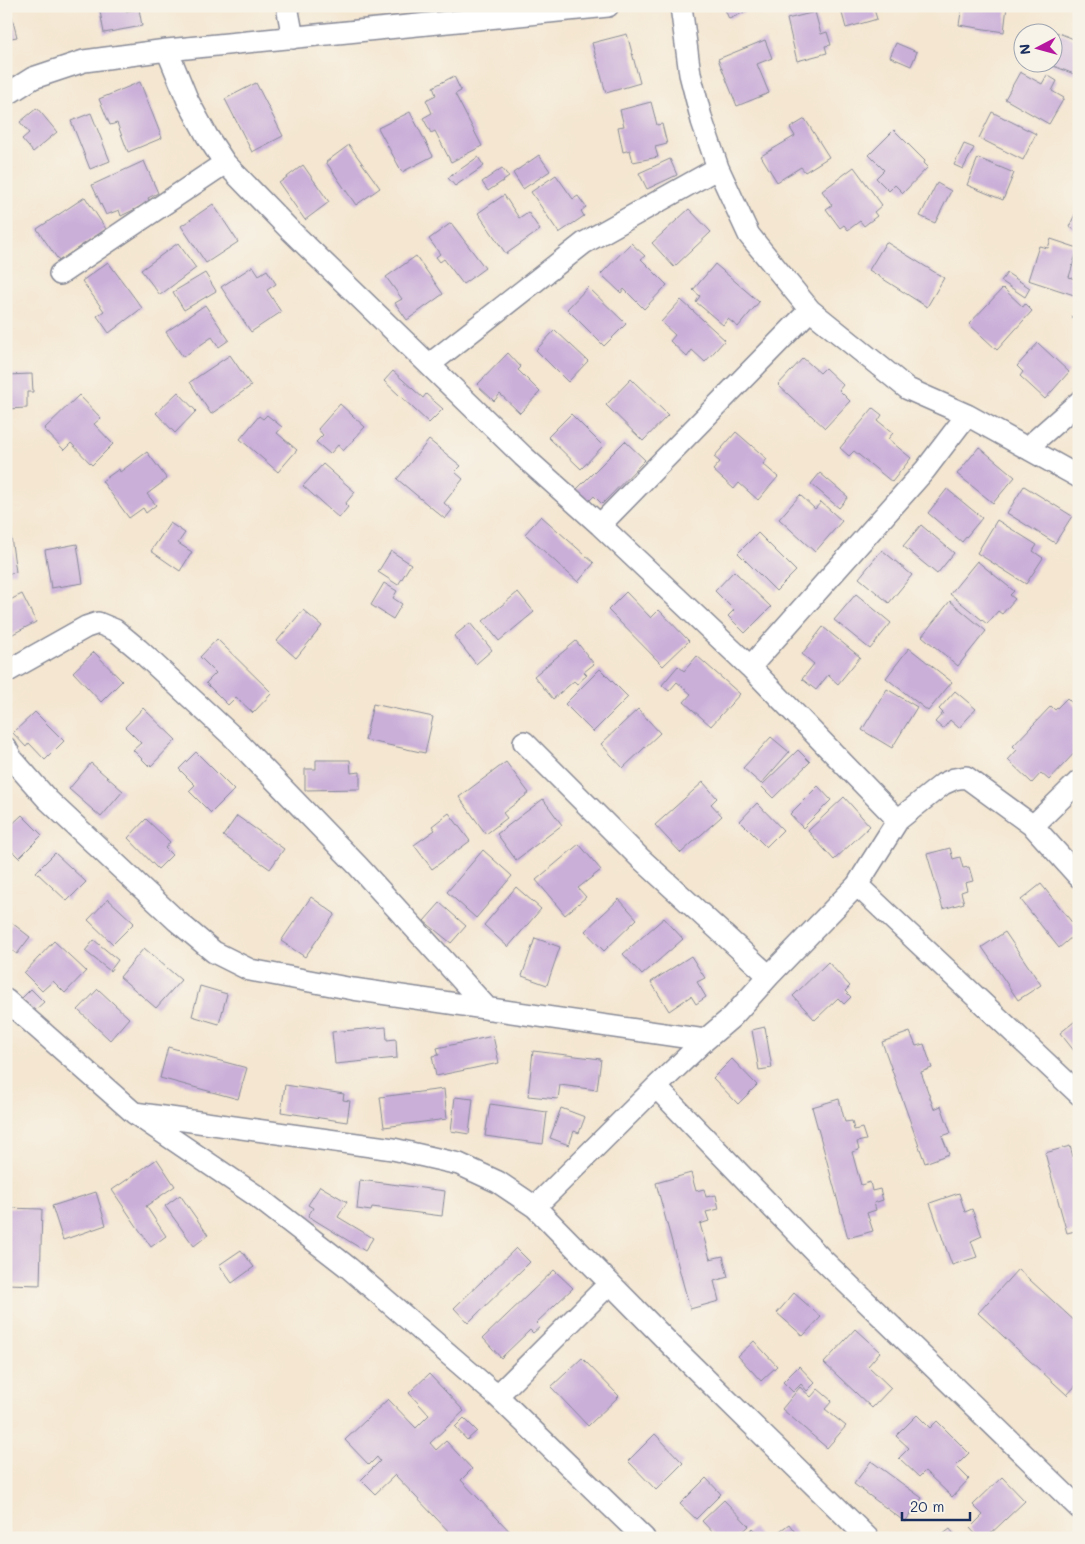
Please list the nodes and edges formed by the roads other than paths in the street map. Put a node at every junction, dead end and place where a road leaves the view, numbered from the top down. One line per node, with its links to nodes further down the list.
1 (286, 6): 4 (street)
2 (608, 6): 4 (street)
3 (681, 6): 8 (street)
4 (293, 38): 5 (street)
5 (168, 50): 6 (street); 7 (street)
6 (6, 95)
7 (225, 162): 9 (street); 11 (street)
8 (718, 168): 10 (street); 11 (street)
9 (60, 274)
10 (810, 310): 13 (street); 16 (street)
11 (430, 364): 16 (street)
12 (1079, 402): 14 (street)
13 (967, 415): 14 (street); 17 (street)
14 (1027, 448): 15 (street)
15 (1079, 477)
16 (600, 525): 17 (street)
17 (750, 667): 22 (street)
18 (6, 672): 28 (street)
19 (524, 742): 26 (street)
20 (6, 748): 28 (street)
21 (1079, 781): 23 (street)
22 (898, 820): 23 (street); 25 (street)
23 (1033, 826): 24 (street)
24 (1079, 877)
25 (857, 885): 26 (street); 31 (street)
26 (769, 976): 29 (street)
27 (6, 1000): 32 (street)
28 (488, 1009): 29 (street)
29 (705, 1040): 30 (street)
30 (656, 1087): 33 (street); 36 (street)
31 (1079, 1094)
32 (134, 1113): 33 (street); 35 (street)
33 (535, 1207): 34 (street)
34 (610, 1283): 35 (street); 38 (street)
35 (497, 1396): 37 (street)
36 (1079, 1508)
37 (644, 1538)
38 (868, 1538)

